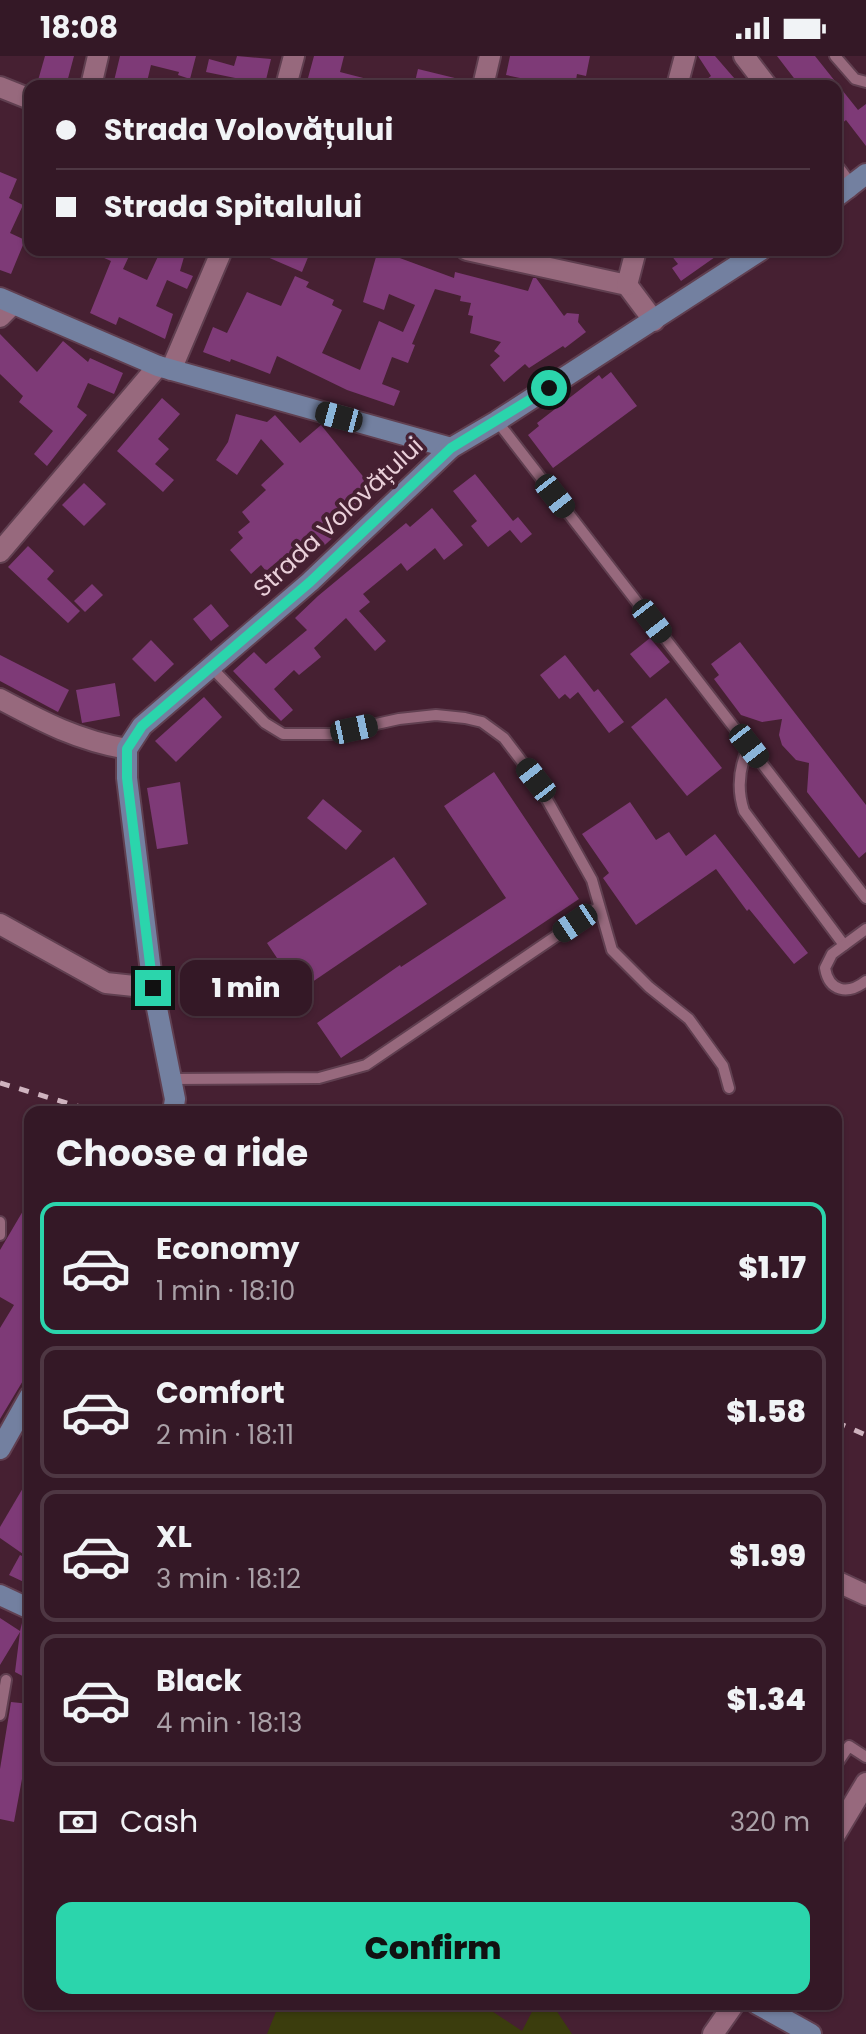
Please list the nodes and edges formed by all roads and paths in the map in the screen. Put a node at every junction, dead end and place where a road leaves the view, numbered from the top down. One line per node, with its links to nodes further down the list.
1 (98, 56): 7 (street)
2 (294, 56): 8 (street)
3 (490, 56): 9 (street)
4 (685, 56): 10 (street)
5 (744, 56): 11 (street)
6 (835, 56): 12 (lane)
7 (92, 80)
8 (288, 80)
9 (484, 80)
10 (679, 80)
11 (762, 80)
12 (866, 82)
13 (0, 87): 14 (street)
14 (24, 97)
15 (866, 174): 16 (main road)
16 (842, 185)
17 (219, 256): 24 (street)
18 (494, 256): 21 (street)
19 (634, 256): 21 (street)
20 (752, 256): 23 (main road, Strada Volovățului)
21 (627, 285): 23 (street)
22 (4, 306): 24 (main road)
23 (654, 321): 25 (main road, Strada Volovățului)
24 (164, 368): 26 (main road); 27 (street)
25 (497, 421): 26 (main road, Strada Volovățului); 30 (lane)
26 (451, 448): 28 (main road, Strada Volovățului)
27 (0, 552)
28 (210, 666): 31 (main road, Strada Volovățului); 33 (lane)
29 (0, 699): 31 (street)
30 (749, 746): 32 (lane); 36 (lane)
31 (127, 749): 38 (main road)
32 (866, 898)
33 (599, 907): 39 (lane); 40 (lane)
34 (0, 924): 38 (street)
35 (866, 929): 36 (lane)
36 (844, 945): 37 (lane)
37 (866, 981)
38 (153, 988): 39 (main road)
39 (172, 1079): 41 (main road)
40 (729, 1088)
41 (174, 1106)
42 (0, 1222): 43 (lane)
43 (0, 1235)
44 (24, 1407): 45 (main road)
45 (0, 1449)
46 (842, 1584): 48 (street)
47 (0, 1595): 49 (main road)
48 (866, 1595)
49 (24, 1606)
50 (6, 1680): 51 (lane)
51 (0, 1715)
52 (842, 1756): 53 (lane)
53 (866, 1757)
54 (866, 1783): 55 (street)
55 (842, 1823)
56 (730, 2010): 58 (street)
57 (768, 2010): 59 (main road)
58 (713, 2034)
59 (811, 2034)

